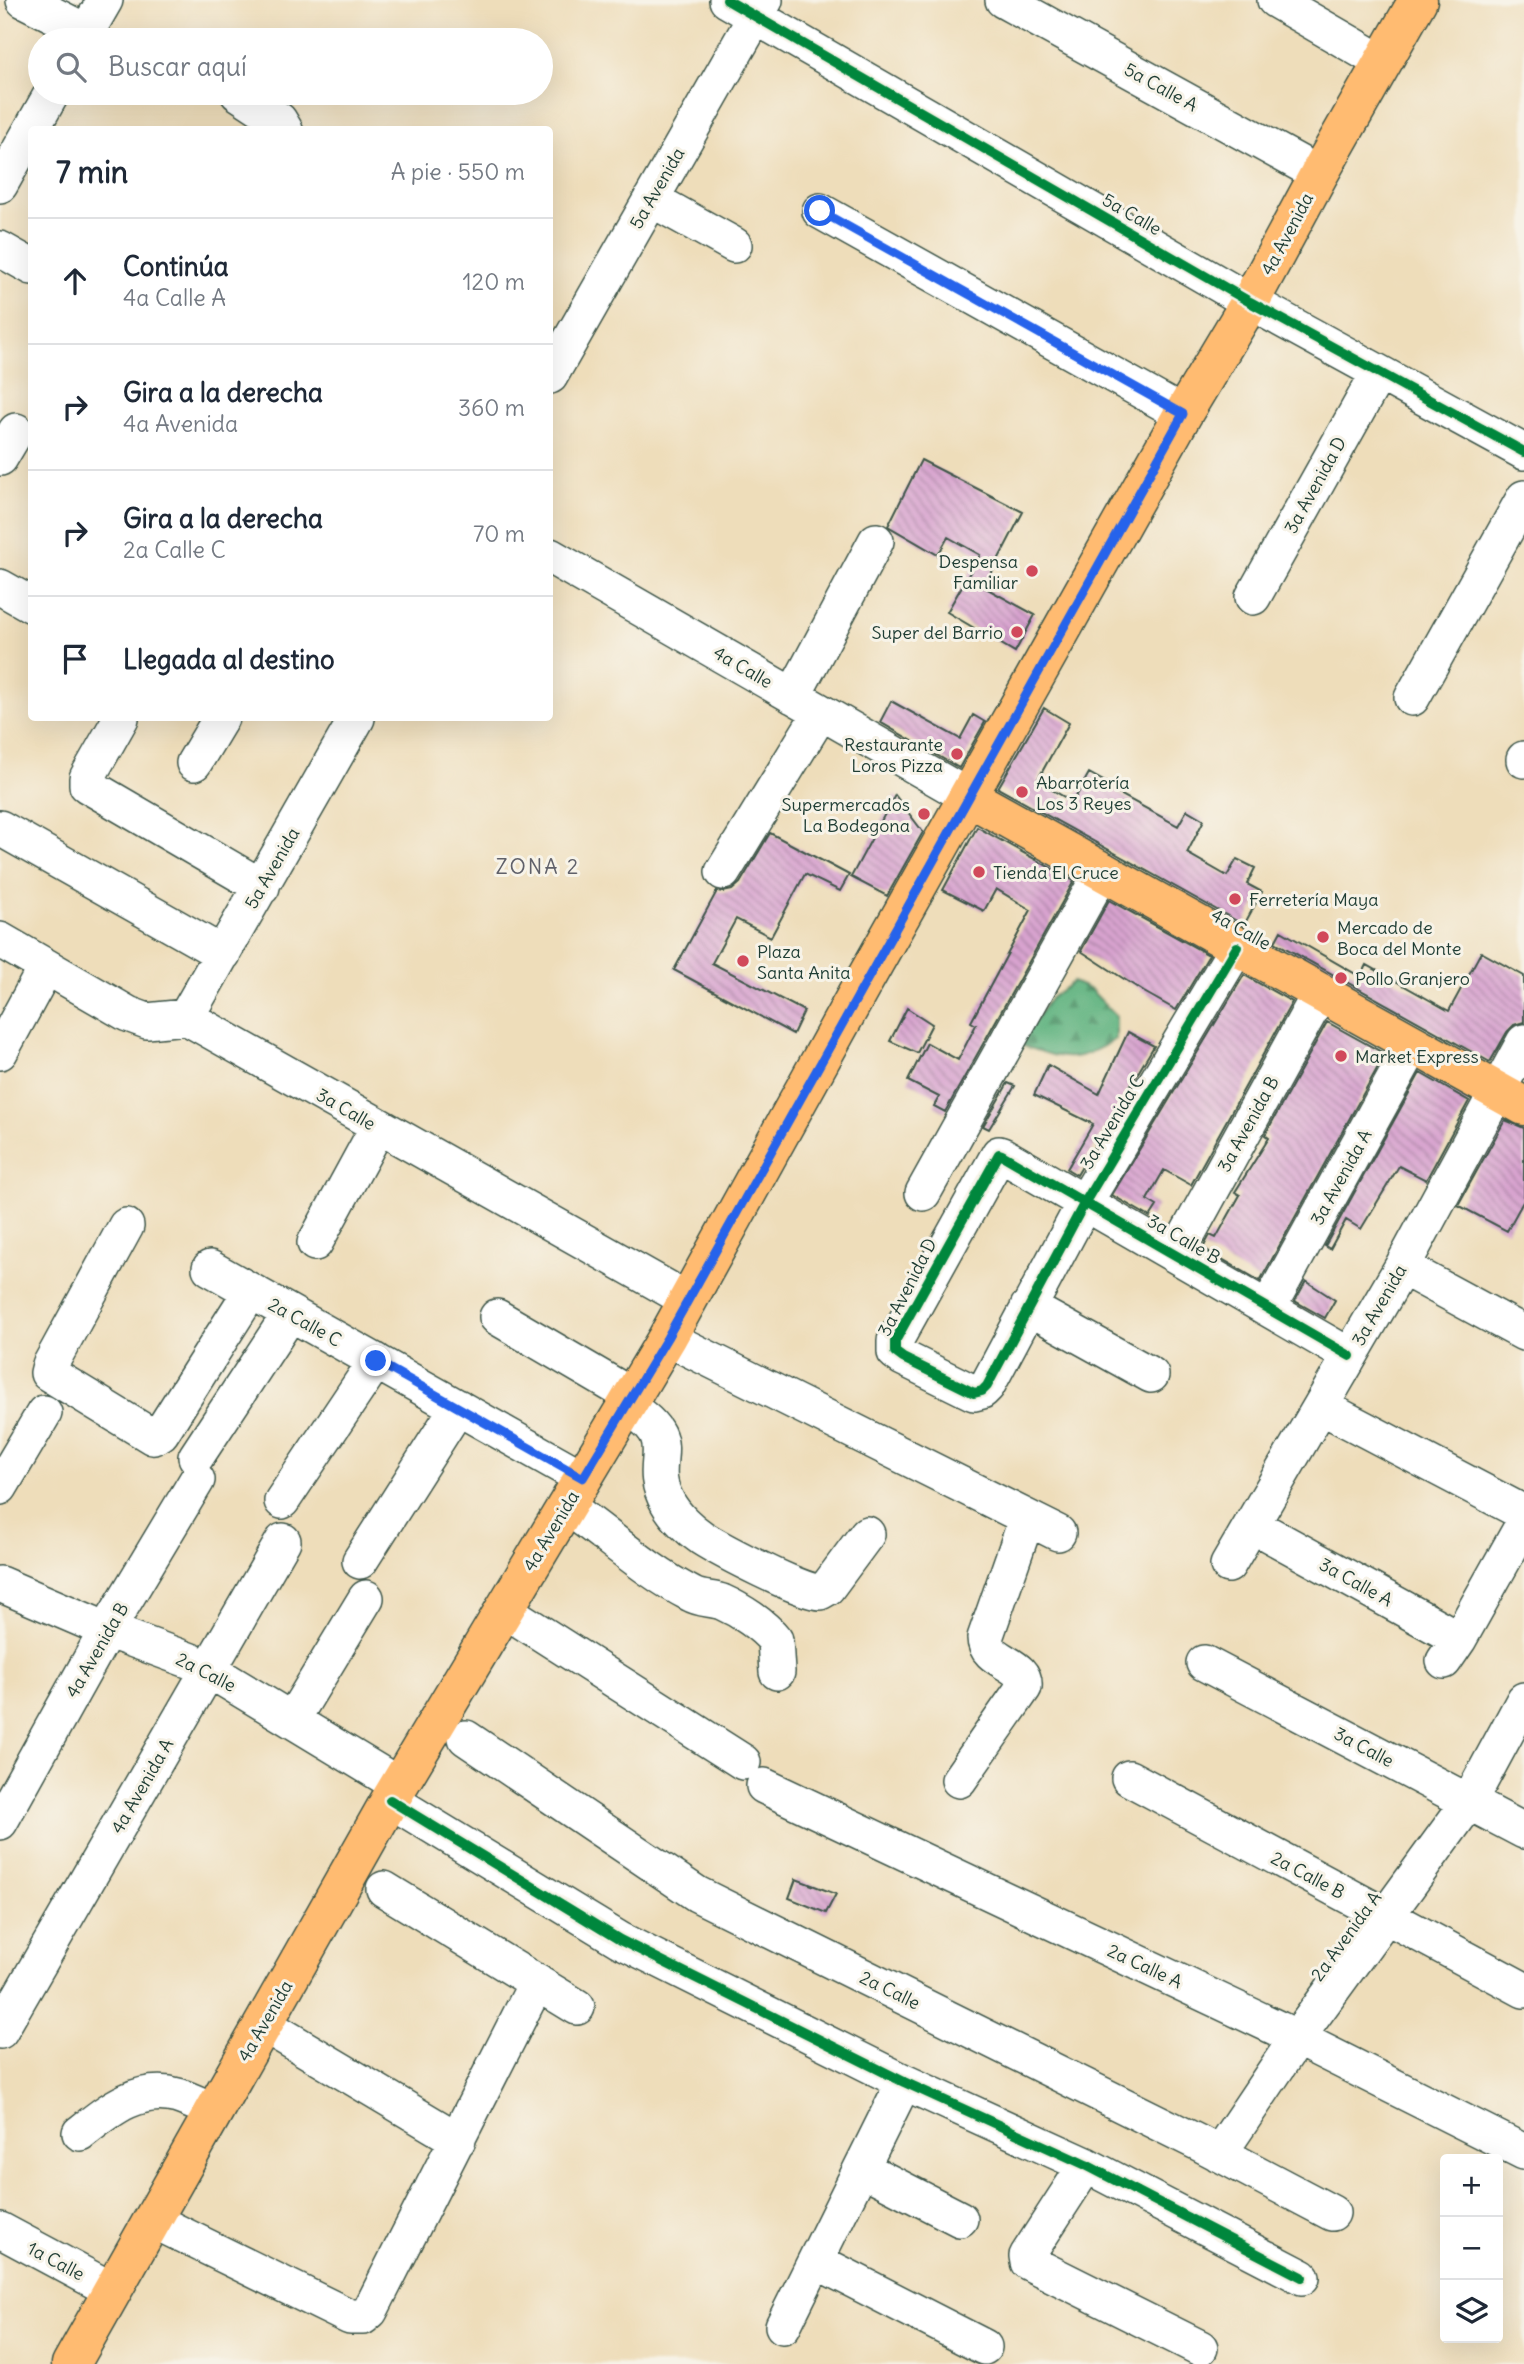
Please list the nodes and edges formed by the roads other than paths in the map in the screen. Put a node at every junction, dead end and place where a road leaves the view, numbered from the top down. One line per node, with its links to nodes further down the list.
1 (24, 0): 7 (street)
2 (105, 0): 8 (street)
3 (1003, 0): 15 (street, 5a Calle A)
4 (1275, 0): 9 (street)
5 (1418, 0): 9 (main road, 4a Avenida)
6 (749, 6): 17 (street, 5a Avenida); 22 (street, 5a Calle)
7 (71, 28)
8 (89, 28)
9 (1382, 62): 15 (main road, 4a Avenida)
10 (45, 105): 12 (street)
11 (256, 105): 13 (street)
12 (33, 126)
13 (283, 126)
14 (28, 135): 16 (street)
15 (1319, 174): 22 (main road, 4a Avenida)
16 (0, 185)
17 (651, 200): 19 (street); 23 (street, 5a Avenida)
18 (820, 211): 25 (street)
19 (734, 245)
20 (0, 249): 21 (street)
21 (28, 265)
22 (1250, 302): 24 (street, 5a Calle); 25 (main road, 4a Avenida)
23 (553, 371)
24 (1378, 373): 26 (street, 5a Calle); 30 (street, 3a Avenida D)
25 (1183, 414): 37 (main road, 4a Avenida)
26 (1524, 452)
27 (1524, 498): 31 (street)
28 (876, 541): 32 (street)
29 (553, 558): 32 (street, 4a Calle)
30 (1253, 597)
31 (1412, 698)
32 (807, 704): 37 (street, 4a Calle); 40 (street)
33 (119, 721): 41 (street)
34 (219, 721): 36 (street)
35 (356, 721): 41 (street, 5a Avenida)
36 (194, 763)
37 (969, 797): 39 (main road, 4a Calle); 62 (main road, 4a Avenida)
38 (0, 828): 44 (street)
39 (1103, 870): 43 (main road, 4a Calle); 54 (street)
40 (723, 872)
41 (262, 887): 44 (street, 5a Avenida)
42 (0, 940): 45 (street)
43 (1237, 947): 46 (main road, 4a Calle); 55 (street, 3a Avenida C)
44 (223, 954): 47 (street, 5a Avenida)
45 (46, 967): 47 (street); 50 (street)
46 (1320, 993): 49 (main road, 4a Calle); 58 (street, 3a Avenida B)
47 (186, 1017): 52 (street, 3a Calle)
48 (1524, 1042): 51 (street, 3a Avenida)
49 (1413, 1045): 51 (main road, 4a Calle); 64 (street, 3a Avenida A)
50 (0, 1052)
51 (1510, 1099): 60 (street, 3a Avenida)
52 (378, 1127): 57 (street); 62 (street, 3a Calle)
53 (999, 1154): 55 (street, 3a Calle B); 72 (street, 3a Avenida D)
54 (923, 1193)
55 (1084, 1202): 58 (street, 3a Calle B); 63 (street, 3a Avenida C)
56 (126, 1226): 61 (street)
57 (315, 1244)
58 (1176, 1255): 64 (street, 3a Calle B)
59 (210, 1268): 61 (street, 2a Calle C)
60 (1402, 1268): 67 (street); 69 (street, 3a Avenida)
61 (251, 1291): 65 (street, 2a Calle C)
62 (688, 1300): 68 (main road, 4a Avenida)
63 (1028, 1307): 71 (street); 72 (street, 3a Avenida C)
64 (1268, 1308): 69 (street, 3a Calle B)
65 (290, 1314): 70 (street, 2a Calle C); 92 (street, 4a Avenida B)
66 (498, 1317): 73 (street)
67 (1524, 1333)
68 (667, 1338): 73 (main road, 4a Avenida); 81 (street)
69 (1350, 1356): 75 (street, 3a Avenida)
70 (376, 1361): 74 (street, 2a Calle C); 79 (street)
71 (1151, 1376)
72 (982, 1391)
73 (629, 1401): 78 (main road, 4a Avenida); 85 (street)
74 (458, 1407): 78 (street, 2a Calle C); 87 (street)
75 (1322, 1407): 80 (street); 83 (street, 3a Avenida)
76 (44, 1413): 77 (street)
77 (0, 1487)
78 (575, 1492): 91 (main road, 4a Avenida); 95 (street, 2a Calle C)
79 (282, 1501)
80 (1524, 1513)
81 (1027, 1518): 84 (street); 100 (street)
82 (1524, 1523): 83 (street, 3a Calle A)
83 (1252, 1525): 88 (street, 3a Avenida)
84 (1058, 1533)
85 (867, 1534)
86 (283, 1541): 94 (street, 4a Avenida A)
87 (360, 1561)
88 (1228, 1565)
89 (4, 1595): 92 (street, 2a Calle)
90 (366, 1598): 97 (street)
91 (503, 1609): 101 (main road, 4a Avenida); 112 (street, 2a Calle A)
92 (107, 1630): 94 (street, 2a Calle); 103 (street, 4a Avenida B)
93 (1204, 1663): 102 (street, 3a Calle)
94 (209, 1670): 97 (street, 2a Calle); 111 (street, 4a Avenida A)
95 (777, 1672)
96 (1524, 1700): 102 (street, 2a Avenida A)
97 (292, 1720): 101 (street, 2a Calle)
98 (466, 1738): 117 (street, 2a Calle)
99 (1129, 1778): 106 (street, 2a Calle B)
100 (959, 1780)
101 (395, 1792): 110 (main road, 4a Avenida); 113 (street, 2a Calle)
102 (1460, 1797): 104 (street, 3a Calle); 106 (street, 2a Avenida A)
103 (0, 1822)
104 (1524, 1831)
105 (384, 1889): 107 (street)
106 (1376, 1912): 108 (street, 2a Calle B); 112 (street, 2a Avenida A)
107 (537, 1982): 109 (street); 115 (street)
108 (1524, 1990)
109 (577, 2007)
110 (269, 2014): 114 (main road, 4a Avenida); 115 (street)
111 (0, 2031)
112 (1288, 2034): 117 (street, 2a Avenida A); 118 (street, 2a Calle A)
113 (905, 2082): 119 (street, 2a Calle); 120 (street)
114 (214, 2111): 116 (street); 123 (main road, 4a Avenida)
115 (462, 2130): 123 (street)
116 (80, 2133)
117 (1210, 2149): 121 (street, 2a Calle)
118 (1524, 2152)
119 (1086, 2165): 126 (street, 2a Calle); 130 (street)
120 (863, 2169): 122 (street); 125 (street)
121 (1332, 2213)
122 (960, 2219)
123 (152, 2220): 127 (main road, 4a Avenida)
124 (1, 2233): 127 (street, 1a Calle)
125 (816, 2261): 128 (street); 129 (street)
126 (1302, 2277)
127 (112, 2291): 131 (main road, 4a Avenida)
128 (783, 2326)
129 (984, 2347)
130 (1200, 2348)
131 (71, 2364)

